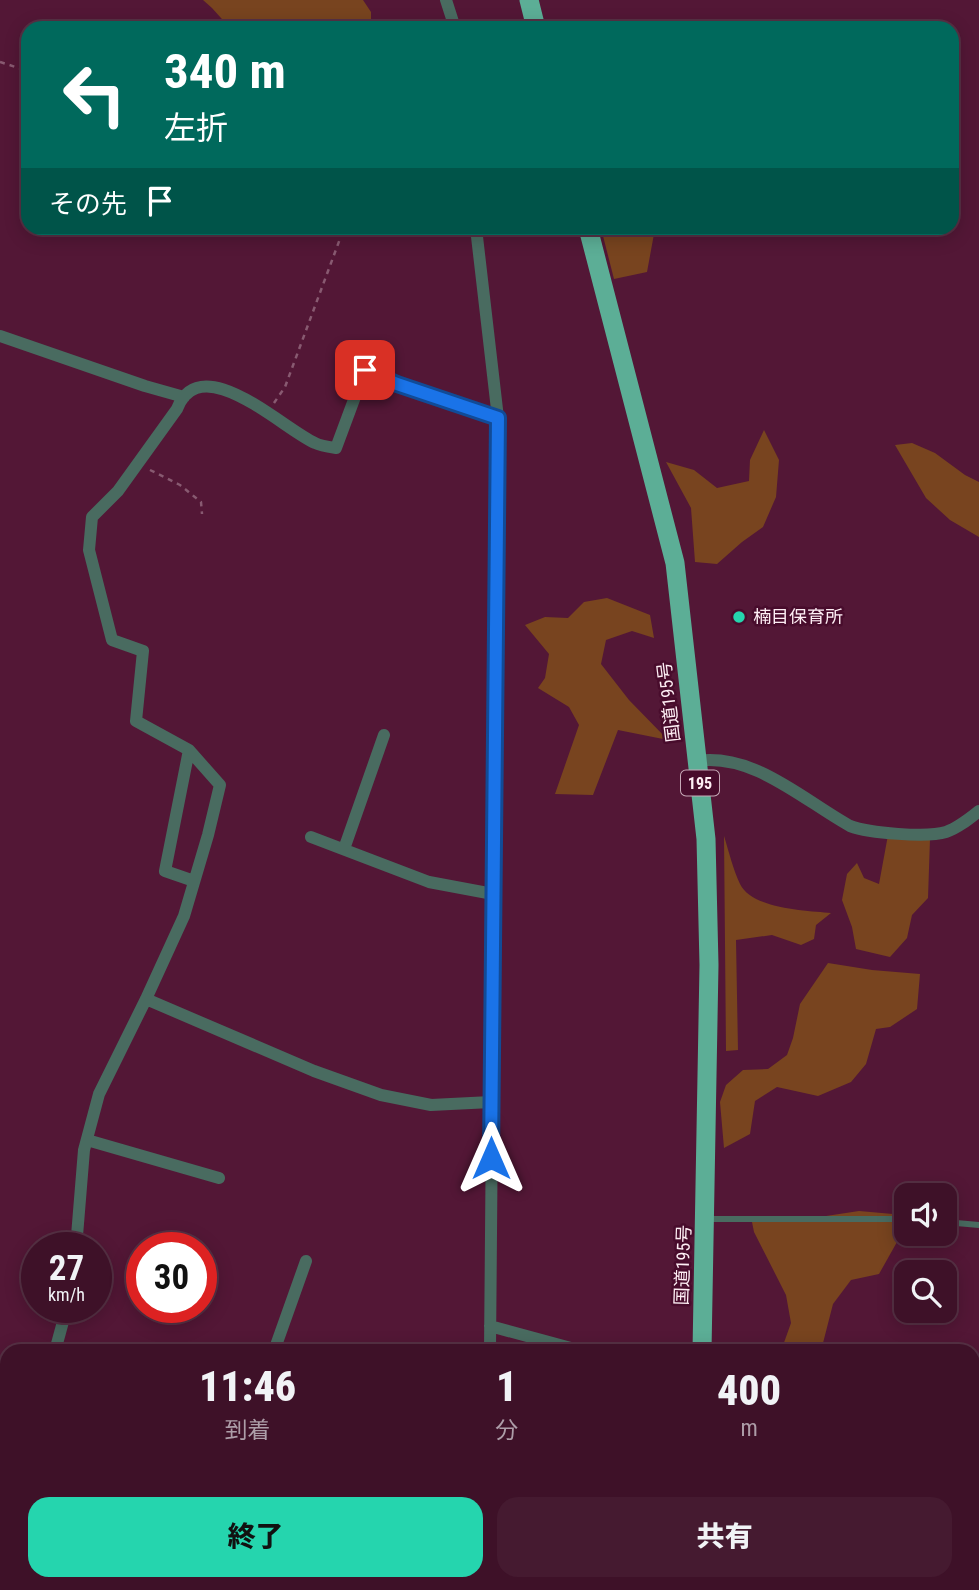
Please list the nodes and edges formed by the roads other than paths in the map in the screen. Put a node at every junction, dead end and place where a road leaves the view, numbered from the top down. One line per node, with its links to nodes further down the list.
1 (446, 0): 3 (street)
2 (529, 0): 4 (highway)
3 (453, 21)
4 (534, 21)
5 (477, 235): 9 (street)
6 (590, 235): 12 (highway, 国道195号 / 195)
7 (0, 336): 8 (street)
8 (184, 397): 9 (street); 11 (street)
9 (498, 418): 17 (street)
10 (384, 735): 15 (street)
11 (189, 750): 16 (street); 16 (street)
12 (697, 761): 13 (street); 22 (highway, 国道195号 / 195)
13 (979, 811)
14 (311, 837): 15 (street)
15 (344, 849): 17 (street)
16 (194, 881): 18 (street)
17 (493, 894): 19 (street)
18 (146, 999): 19 (street); 20 (street)
19 (491, 1102): 29 (street)
20 (87, 1140): 21 (street); 26 (street)
21 (219, 1178)
22 (705, 1219): 23 (lane); 34 (highway, 国道195号 / 195)
23 (894, 1219)
24 (957, 1223): 25 (lane)
25 (979, 1225)
26 (77, 1232)
27 (306, 1261): 31 (street)
28 (63, 1323): 30 (street)
29 (489, 1326): 32 (street); 33 (street)
30 (57, 1344)
31 (276, 1344)
32 (490, 1344)
33 (556, 1344)
34 (702, 1344)

